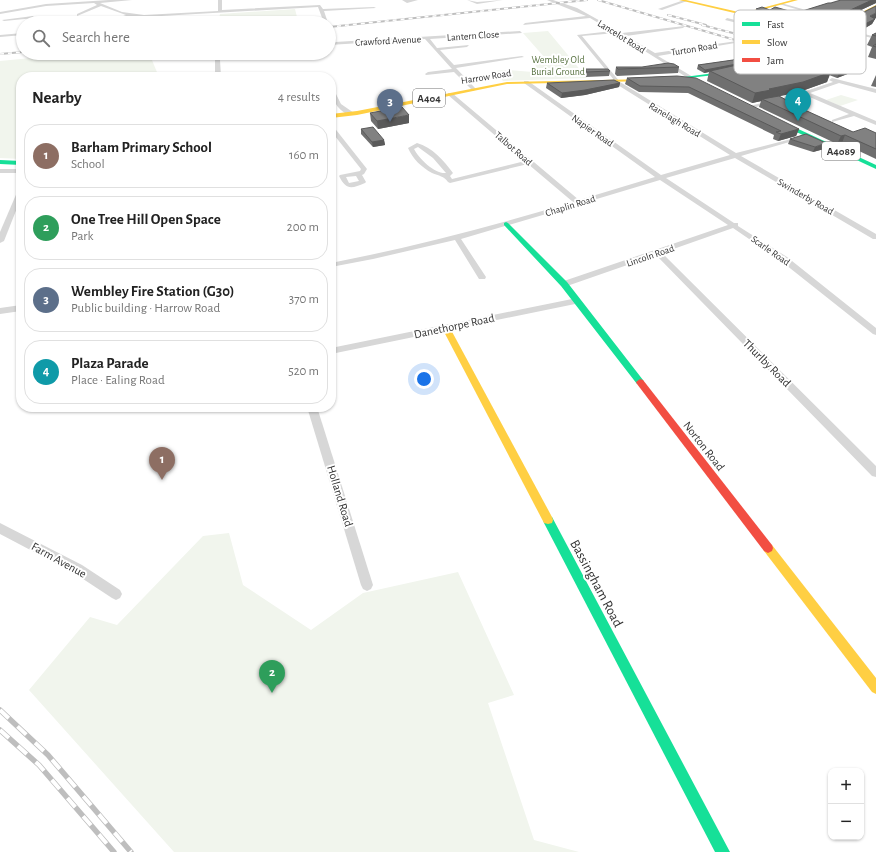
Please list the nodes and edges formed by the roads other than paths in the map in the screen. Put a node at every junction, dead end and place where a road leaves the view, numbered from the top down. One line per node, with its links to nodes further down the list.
1 (45, 0): 15 (street)
2 (130, 0): 13 (street)
3 (220, 0): 26 (street)
4 (318, 0): 18 (street)
5 (404, 0): 6 (street)
6 (416, 0)
7 (469, 0): 8 (street)
8 (501, 0)
9 (549, 0): 35 (street, Lancelot Road)
10 (683, 0): 20 (street); 27 (main road)
11 (796, 0): 14 (main road)
12 (842, 0): 24 (street)
13 (94, 2): 15 (street); 16 (street)
14 (781, 4): 22 (main road); 23 (street)
15 (46, 5): 21 (street)
16 (100, 5): 29 (street); 30 (street)
17 (876, 6): 25 (main road)
18 (321, 8): 19 (street); 26 (street); 33 (street)
19 (374, 8)
20 (660, 9)
21 (15, 10): 28 (street); 31 (street)
22 (757, 10)
23 (802, 10)
24 (812, 10)
25 (866, 11)
26 (220, 12): 30 (street)
27 (734, 12)
28 (0, 13)
29 (79, 15)
30 (130, 15): 32 (street)
31 (19, 16)
32 (127, 16)
33 (324, 16)
34 (734, 16): 38 (street)
35 (591, 17): 39 (street); 42 (street, Lancelot Road)
36 (16, 18): 37 (street)
37 (4, 20)
38 (734, 21)
39 (525, 24)
40 (683, 27): 42 (street)
41 (520, 32): 46 (street, Lantern Close)
42 (619, 33): 52 (street, Lancelot Road); 61 (street, Ranelagh Road)
43 (16, 35): 45 (street)
44 (866, 35): 47 (street)
45 (0, 36)
46 (426, 38): 49 (street, Crawford Avenue); 50 (street, Crawford Avenue)
47 (876, 38)
48 (734, 42): 52 (street, Turton Road)
49 (336, 44)
50 (437, 50): 51 (street); 55 (street, Crawford Avenue)
51 (472, 50)
52 (653, 55): 59 (street, Lancelot Road)
53 (522, 57): 55 (street)
54 (216, 60): 57 (street)
55 (454, 69): 58 (street); 65 (street, Crawford Avenue)
56 (734, 71): 59 (main road, A404)
57 (217, 72)
58 (428, 74)
59 (691, 78): 61 (main road, A404); 64 (main road)
60 (827, 79): 63 (street)
61 (616, 81): 62 (main road, A404); 80 (street, Ranelagh Road)
62 (526, 82): 65 (main road, Harrow Road / A404); 88 (street, Napier Road)
63 (838, 82): 66 (street); 67 (street)
64 (702, 84)
65 (473, 89): 68 (main road, Harrow Road / A404)
66 (876, 91)
67 (806, 93): 70 (street); 73 (street)
68 (450, 94): 72 (main road, Harrow Road / A404); 82 (street, Talbot Road)
69 (336, 99): 72 (street)
70 (745, 106): 71 (main road)
71 (760, 113)
72 (352, 114): 74 (main road, Harrow Road / A404)
73 (854, 114): 76 (street); 77 (street)
74 (336, 116)
75 (772, 118): 79 (main road, A4089)
76 (834, 121)
77 (876, 123)
78 (336, 133): 87 (street)
79 (807, 136): 80 (street, Chaplin Road); 84 (main road, A4089)
80 (736, 156): 88 (street, Chaplin Road); 94 (street, Swinderby Road)
81 (0, 162): 83 (main road)
82 (530, 162): 89 (street); 91 (street, Talbot Road)
83 (16, 163)
84 (876, 166)
85 (0, 171): 86 (street)
86 (16, 171)
87 (358, 174)
88 (660, 177): 91 (street, Chaplin Road); 93 (street, Scarle Road)
89 (449, 178): 89 (street)
90 (16, 202): 96 (street)
91 (578, 203): 92 (street, Chaplin Road)
92 (506, 224): 95 (street, Chaplin Road); 100 (main road, Norton Road)
93 (735, 225): 97 (street, Lincoln Road); 105 (street, Scarle Road)
94 (876, 237)
95 (458, 238): 98 (street, Chaplin Road); 99 (street)
96 (0, 241)
97 (658, 252): 100 (street, Lincoln Road); 108 (street, Thurlby Road)
98 (336, 264)
99 (482, 277)
100 (564, 284): 101 (main road, Norton Road)
101 (577, 301): 104 (street, Danethorpe Road); 112 (main road, Norton Road)
102 (16, 309): 103 (street)
103 (0, 311)
104 (446, 328): 106 (street, Danethorpe Road); 113 (main road, Bassingham Road)
105 (876, 332)
106 (336, 350)
107 (314, 412): 110 (street, Holland Road)
108 (876, 473)
109 (0, 528): 111 (street, Farm Avenue)
110 (367, 585)
111 (116, 594)
112 (876, 688)
113 (723, 852)

